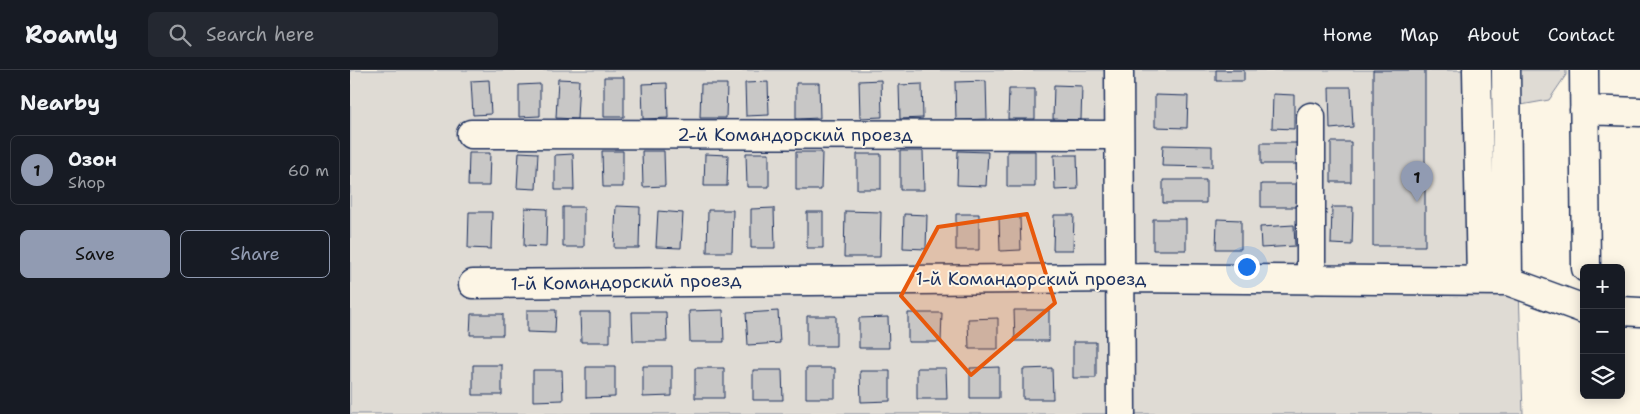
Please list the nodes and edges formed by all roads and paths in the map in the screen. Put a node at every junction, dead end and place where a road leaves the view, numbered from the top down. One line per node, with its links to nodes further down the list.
1 (1119, 70): 9 (street)
2 (1477, 70): 13 (street)
3 (1506, 70): 13 (street)
4 (1584, 70): 5 (street)
5 (1584, 110): 6 (street); 10 (street)
6 (1640, 112)
7 (1311, 117): 12 (street)
8 (471, 134): 9 (street, 2-й Командорский проезд)
9 (1119, 135): 11 (street)
10 (1586, 264)
11 (1120, 278): 12 (street, 1-й Командорский проезд); 14 (street, 1-й Командорский проезд); 18 (street)
12 (1311, 280): 13 (street, 1-й Командорский проезд)
13 (1494, 281): 15 (street, 1-й Командорский проезд)
14 (473, 284)
15 (1580, 307)
16 (1625, 311): 17 (street)
17 (1640, 312)
18 (1121, 414)

